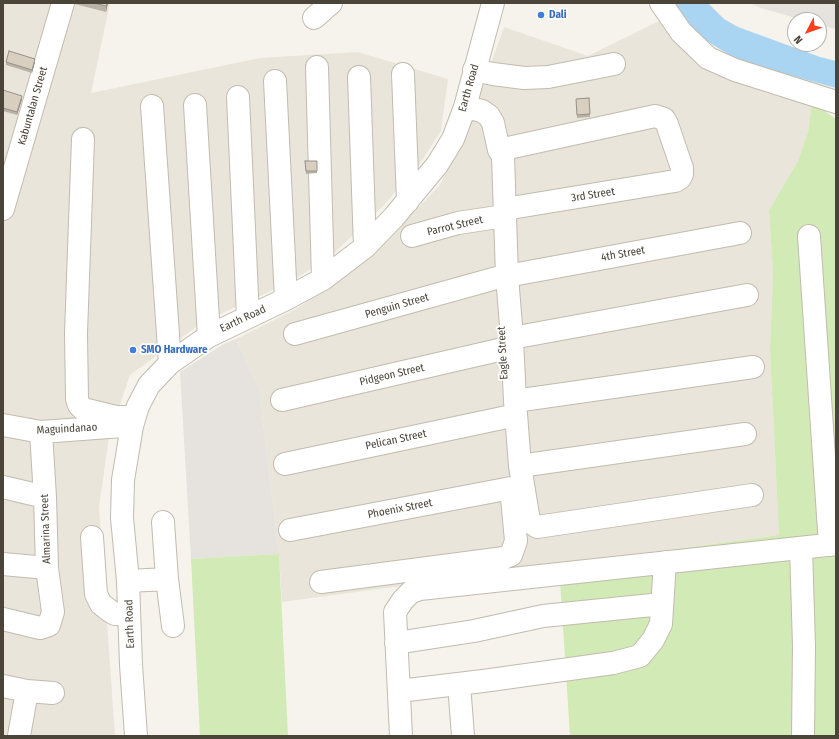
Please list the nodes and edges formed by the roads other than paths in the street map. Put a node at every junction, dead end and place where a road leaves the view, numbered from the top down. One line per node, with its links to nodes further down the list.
1 (63, 3): 20 (street, Kabuntalan Street)
2 (331, 3): 5 (street)
3 (493, 3): 8 (street, Earth Road)
4 (661, 3): 13 (street)
5 (314, 18)
6 (614, 64): 8 (street)
7 (317, 67): 27 (street)
8 (474, 70): 16 (street, Earth Road)
9 (403, 74): 19 (street)
10 (360, 77): 25 (street)
11 (275, 80): 29 (street)
12 (238, 97): 30 (street)
13 (836, 102)
14 (195, 105): 32 (street)
15 (152, 106): 34 (street)
16 (465, 107): 18 (street, Eagle Street); 19 (street, Earth Road)
17 (83, 139): 38 (street)
18 (499, 150): 21 (street, Eagle Street); 21 (street, 3rd Street)
19 (408, 201): 25 (street, Earth Road)
20 (3, 209)
21 (502, 213): 23 (street, Parrot Street); 26 (street, Eagle Street)
22 (740, 233): 26 (street, 4th Street)
23 (412, 236)
24 (809, 236): 51 (street)
25 (365, 247): 27 (street, Earth Road)
26 (504, 277): 31 (street, Penguin Street); 33 (street, Eagle Street)
27 (323, 279): 29 (street, Earth Road)
28 (747, 295): 33 (street, Pidgeon Street)
29 (286, 299): 30 (street, Earth Road)
30 (248, 317): 32 (street, Earth Road)
31 (295, 334)
32 (209, 336): 34 (street, Earth Road)
33 (508, 344): 36 (street, Pidgeon Street); 37 (street, Eagle Street)
34 (170, 363): 38 (street, Earth Road)
35 (753, 367): 37 (street, Pelican Street)
36 (282, 400)
37 (511, 409): 42 (street, Pelican Street); 43 (street, Eagle Street); 45 (street, Eagle Street)
38 (133, 421): 40 (street, Maguindanao); 57 (street, Earth Road)
39 (3, 425): 40 (street, Maguindanao)
40 (41, 432): 47 (street, Almarina Street)
41 (745, 434): 43 (street)
42 (285, 464)
43 (520, 466): 46 (street, Eagle Street)
44 (3, 487): 47 (street)
45 (510, 488): 49 (street, Phoenix Street); 58 (street, Eagle Street)
46 (752, 495)
47 (45, 497): 55 (street, Almarina Street)
48 (163, 522): 56 (street)
49 (290, 530)
50 (92, 536): 60 (street)
51 (833, 544): 52 (street)
52 (801, 548): 53 (street); 73 (street)
53 (665, 562): 59 (street); 63 (street)
54 (3, 564): 55 (street)
55 (47, 568): 61 (street, Almarina Street)
56 (167, 578): 57 (street); 62 (street)
57 (128, 581): 60 (street, Earth Road)
58 (321, 582)
59 (662, 604): 63 (street); 64 (street)
60 (129, 614): 70 (street, Earth Road)
61 (3, 619)
62 (173, 626)
63 (396, 643): 67 (street)
64 (458, 684): 67 (street); 72 (street)
65 (3, 686): 66 (street)
66 (27, 691): 68 (street); 69 (street)
67 (399, 691): 71 (street)
68 (53, 693)
69 (20, 736)
70 (136, 736)
71 (401, 736)
72 (463, 736)
73 (803, 736)

